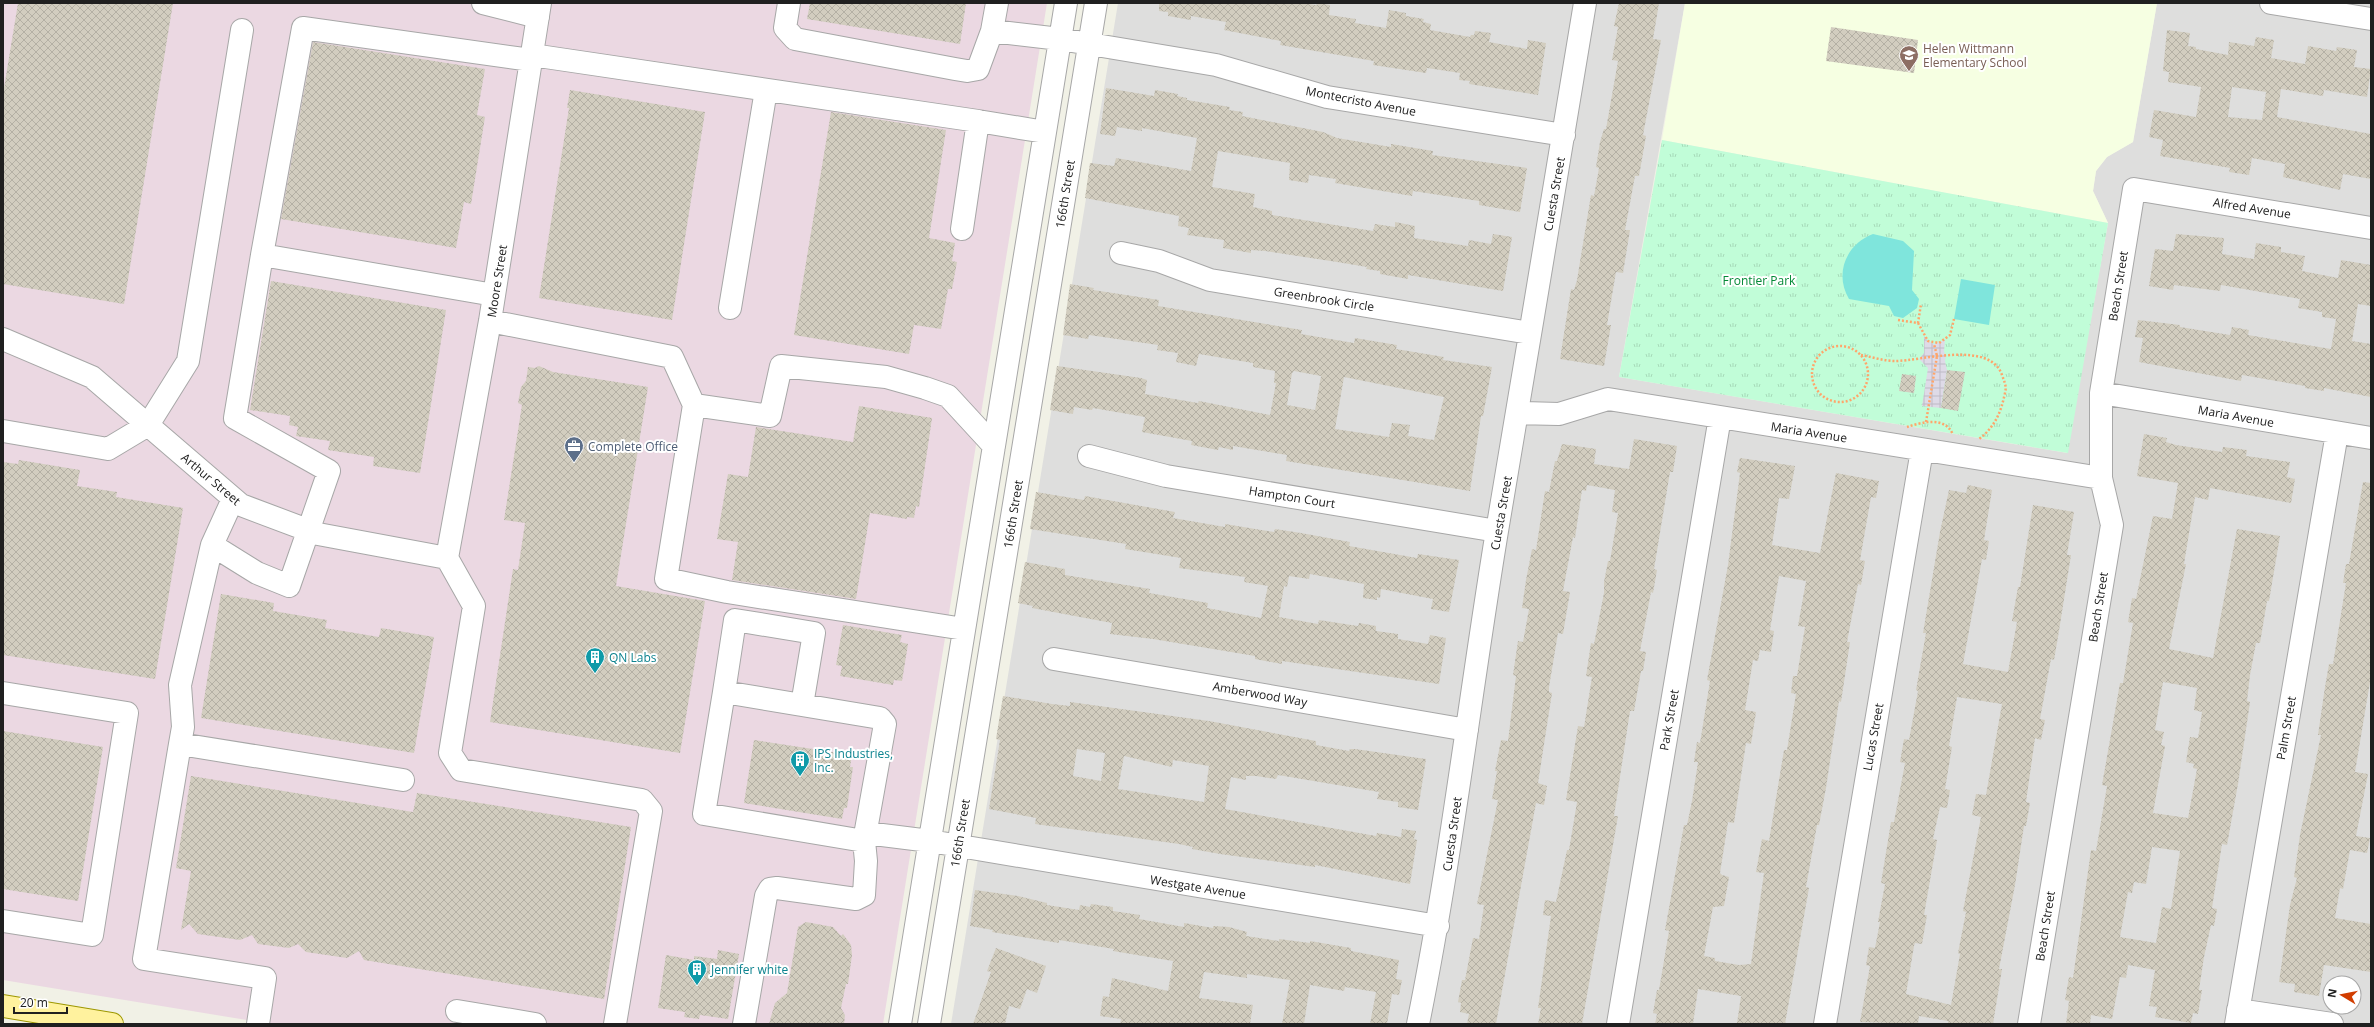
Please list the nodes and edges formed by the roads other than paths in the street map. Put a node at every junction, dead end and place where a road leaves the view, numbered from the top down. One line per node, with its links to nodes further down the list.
1 (483, 3): 8 (street)
2 (789, 3): 11 (street)
3 (997, 3): 11 (street)
4 (1066, 3): 12 (street)
5 (1096, 3): 13 (street, 166th Street)
6 (1585, 3): 18 (street, Cuesta Street)
7 (2271, 3): 9 (street)
8 (539, 10): 14 (street, Moore Street)
9 (2371, 19)
10 (242, 30): 33 (street)
11 (992, 31): 12 (street, Montecristo Avenue)
12 (1060, 39): 13 (street, Montecristo Avenue); 17 (street)
13 (1089, 44): 18 (street, Montecristo Avenue); 56 (street, 166th Street)
14 (532, 58): 15 (street); 23 (street); 24 (street, Moore Street)
15 (766, 90): 16 (street); 25 (street)
16 (978, 121): 17 (street); 21 (street)
17 (1045, 132): 37 (street)
18 (1564, 135): 27 (street, Cuesta Street)
19 (2134, 189): 20 (street, Alfred Avenue); 29 (street, Beach Street)
20 (2371, 228)
21 (962, 229)
22 (1121, 253): 27 (street, Greenbrook Circle)
23 (262, 255): 24 (street); 42 (street)
24 (494, 295): 26 (street, Moore Street)
25 (730, 308)
26 (490, 321): 30 (street); 45 (street, Moore Street)
27 (1530, 333): 31 (street, Cuesta Street)
28 (3, 339): 33 (street, Arthur Street)
29 (2101, 393): 35 (street, Maria Avenue); 40 (street, Beach Street)
30 (694, 405): 37 (street); 46 (street)
31 (1519, 413): 32 (street, Maria Avenue); 43 (street, Cuesta Street)
32 (1720, 417): 38 (street, Maria Avenue); 70 (street, Park Street)
33 (148, 425): 34 (street); 41 (street, Arthur Street)
34 (3, 431)
35 (2337, 433): 36 (street, Maria Avenue); 61 (street, Palm Street)
36 (2371, 438)
37 (994, 446): 46 (street)
38 (1922, 450): 40 (street, Maria Avenue); 71 (street, Lucas Street)
39 (1089, 456): 43 (street, Hampton Court)
40 (2101, 478): 72 (street, Beach Street)
41 (234, 499): 42 (street, Arthur Street); 44 (street)
42 (310, 531): 44 (street); 45 (street, Arthur Street)
43 (1497, 531): 51 (street, Cuesta Street)
44 (212, 545): 52 (street)
45 (447, 558): 65 (street)
46 (964, 629): 55 (street)
47 (1054, 659): 51 (street, Amberwood Way)
48 (724, 692): 50 (street); 50 (street); 54 (street, Westgate Avenue)
49 (3, 693): 57 (street)
50 (802, 705): 54 (street)
51 (1467, 730): 58 (street, Cuesta Street)
52 (180, 744): 53 (street); 63 (street)
53 (403, 780)
54 (865, 837): 55 (street, Westgate Avenue); 66 (street)
55 (930, 841): 56 (street, Westgate Avenue); 67 (street)
56 (958, 847): 58 (street, Westgate Avenue); 68 (street, 166th Street)
57 (3, 921)
58 (1438, 926): 69 (street, Cuesta Street)
59 (3, 1006): 62 (main road)
60 (457, 1011): 64 (street)
61 (2237, 1017): 73 (street)
62 (112, 1024)
63 (258, 1024)
64 (535, 1024)
65 (615, 1024)
66 (744, 1024)
67 (900, 1024)
68 (929, 1024)
69 (1418, 1024)
70 (1618, 1024)
71 (1825, 1024)
72 (2029, 1024)
73 (2332, 1024)

